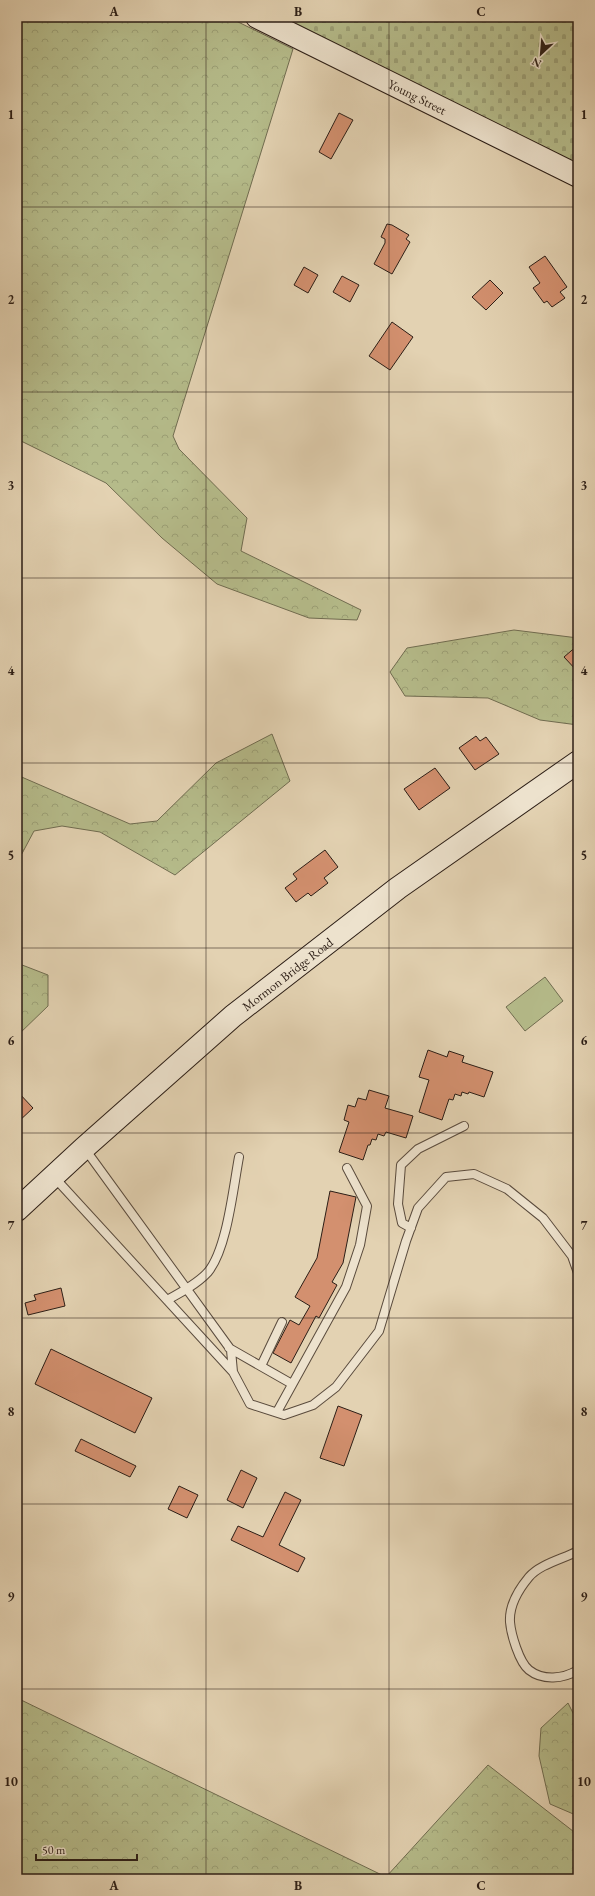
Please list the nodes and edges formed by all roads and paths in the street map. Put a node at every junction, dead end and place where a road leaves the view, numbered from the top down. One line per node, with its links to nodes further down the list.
1 (257, 17): 2 (main road, Young Street)
2 (578, 176)
3 (578, 762): 5 (main road, Mormon Bridge Road)
4 (464, 1126): 10 (lane)
5 (84, 1148): 8 (main road, Mormon Bridge Road); 12 (lane)
6 (239, 1157): 12 (lane)
7 (347, 1168): 18 (lane)
8 (54, 1176): 9 (main road, Mormon Bridge Road); 13 (lane)
9 (17, 1210)
10 (411, 1228): 11 (lane); 19 (lane)
11 (578, 1273)
12 (186, 1289): 13 (lane); 15 (lane)
13 (167, 1300): 17 (lane)
14 (282, 1322): 16 (lane)
15 (230, 1348): 16 (lane); 17 (lane)
16 (261, 1366): 18 (lane)
17 (233, 1372): 19 (lane)
18 (292, 1384): 19 (lane)
19 (277, 1412)
20 (578, 1551): 21 (lane)
21 (578, 1670)

